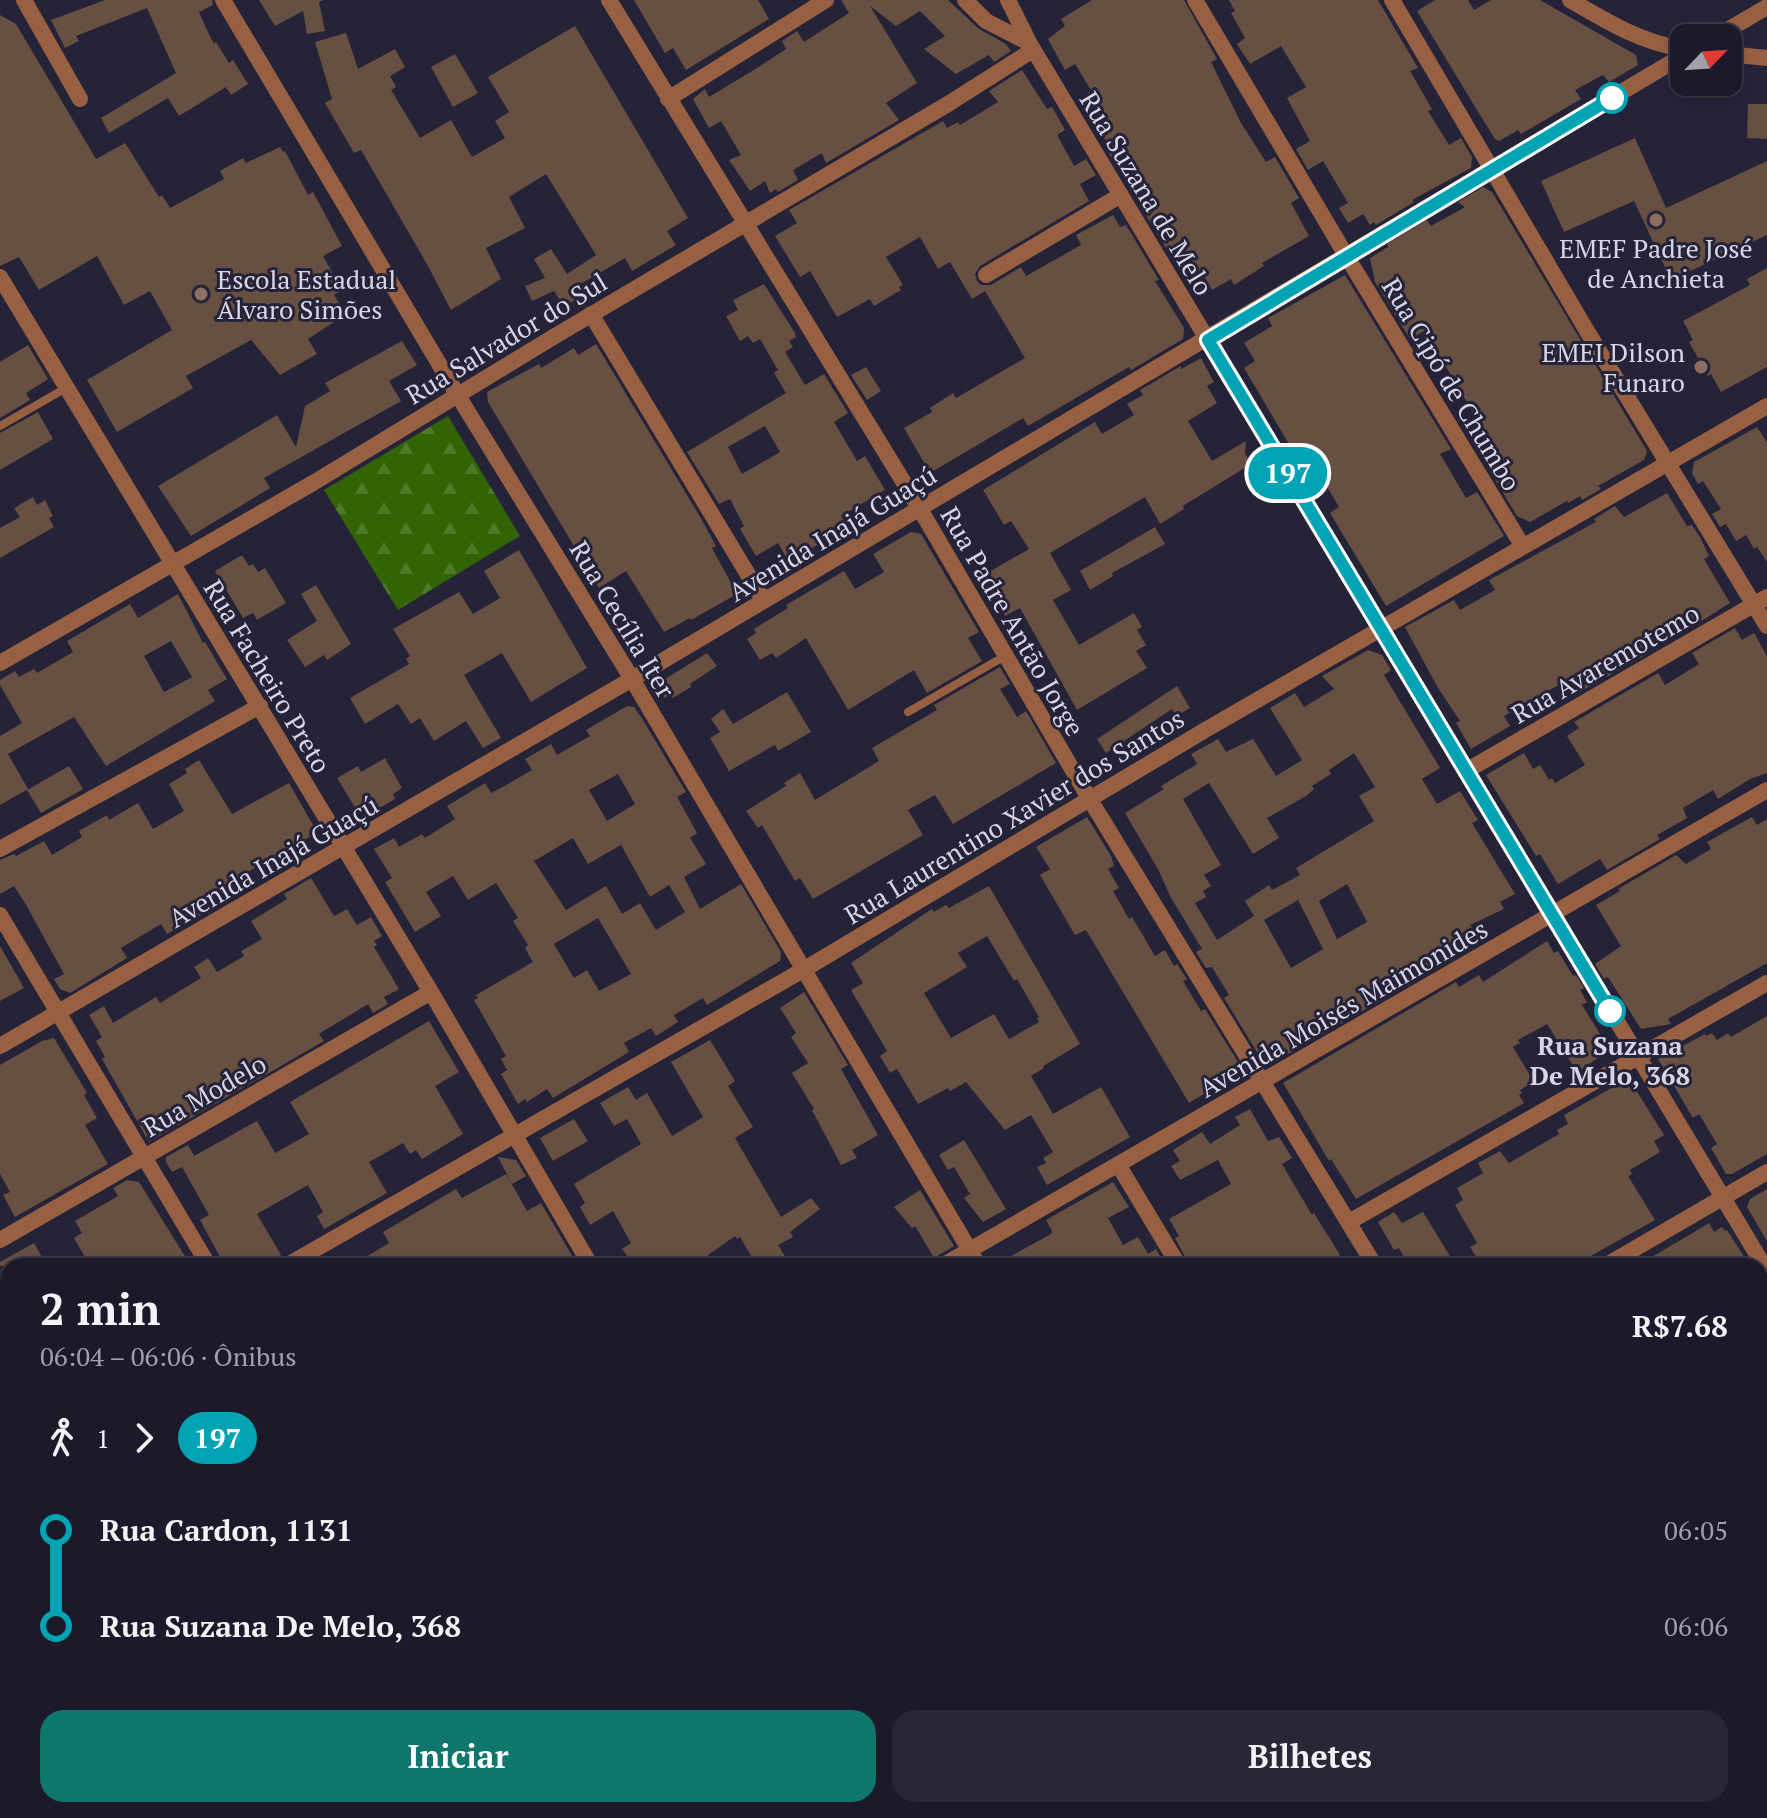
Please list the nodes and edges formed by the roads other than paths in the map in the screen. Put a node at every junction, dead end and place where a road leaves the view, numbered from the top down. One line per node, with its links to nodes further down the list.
1 (24, 0): 17 (street)
2 (223, 0): 28 (street, Rua Cecília Iter)
3 (609, 0): 18 (street, Rua Padre Antão Jorge)
4 (826, 0): 18 (street)
5 (965, 0): 12 (street)
6 (1008, 0): 12 (street, Rua Suzana de Melo)
7 (1195, 0): 22 (street, Rua Cipó de Chumbo)
8 (1392, 0): 19 (street)
9 (1570, 0): 13 (street)
10 (1767, 7): 11 (street)
11 (1738, 24)
12 (1032, 47): 20 (street, Rua Suzana de Melo); 21 (street, Rua Salvador do Sul)
13 (1670, 47)
14 (1742, 55): 15 (street)
15 (1767, 58)
16 (1670, 63): 19 (street, Avenida Inajá Guaçú)
17 (80, 99)
18 (668, 99): 21 (street, Rua Padre Antão Jorge)
19 (1491, 170): 22 (street, Avenida Inajá Guaçú); 31 (street)
20 (1121, 195): 23 (street); 26 (street, Rua Suzana de Melo)
21 (745, 223): 25 (street, Rua Salvador do Sul); 32 (street, Rua Padre Antão Jorge)
22 (1347, 257): 26 (street, Avenida Inajá Guaçú); 33 (street, Rua Cipó de Chumbo)
23 (986, 275)
24 (0, 277): 27 (street, Rua Facheiro Preto)
25 (591, 314): 28 (street, Rua Salvador do Sul); 35 (street)
26 (1208, 340): 32 (street, Avenida Inajá Guaçú); 38 (street, Rua Suzana de Melo)
27 (66, 388): 30 (lane); 34 (street, Rua Facheiro Preto)
28 (457, 394): 34 (street, Rua Salvador do Sul); 41 (street, Rua Cecília Iter)
29 (1767, 406): 31 (street, Rua Laurentino Xavier dos Santos)
30 (0, 426)
31 (1668, 464): 33 (street, Rua Laurentino Xavier dos Santos); 36 (street)
32 (920, 509): 35 (street, Avenida Inajá Guaçú); 39 (street, Rua Padre Antão Jorge)
33 (1522, 545): 38 (street, Rua Laurentino Xavier dos Santos)
34 (172, 565): 40 (street, Rua Salvador do Sul); 42 (street, Rua Facheiro Preto)
35 (764, 601): 41 (street, Avenida Inajá Guaçú)
36 (1760, 601): 37 (street); 44 (street, Rua Avaremotemo)
37 (1767, 626)
38 (1380, 627): 44 (street, Rua Suzana de Melo); 46 (street, Rua Laurentino Xavier dos Santos)
39 (1006, 655): 43 (lane); 46 (street, Rua Padre Antão Jorge)
40 (0, 663)
41 (632, 679): 48 (street, Avenida Inajá Guaçú); 51 (street, Rua Cecília Iter)
42 (260, 706): 47 (street); 48 (street, Rua Facheiro Preto)
43 (908, 712)
44 (1466, 771): 49 (street, Rua Suzana de Melo)
45 (1767, 790): 49 (street, Avenida Moisés Maimonides)
46 (1089, 798): 51 (street, Rua Laurentino Xavier dos Santos); 57 (street, Rua Padre Antão Jorge)
47 (0, 849)
48 (343, 849): 53 (street, Rua Facheiro Preto); 54 (street, Avenida Inajá Guaçú)
49 (1552, 914): 56 (street, Rua Suzana de Melo); 57 (street, Avenida Moisés Maimonides)
50 (0, 915): 54 (street)
51 (803, 970): 58 (street, Rua Laurentino Xavier dos Santos); 65 (street, Rua Cecília Iter)
52 (1767, 983): 56 (street)
53 (431, 992): 58 (street, Rua Facheiro Preto); 59 (street, Rua Modelo)
54 (58, 1013): 55 (street, Avenida Inajá Guaçú); 59 (street)
55 (0, 1046)
56 (1638, 1056): 62 (street, Rua Suzana de Melo); 63 (street)
57 (1264, 1081): 60 (street, Avenida Moisés Maimonides); 63 (street, Rua Padre Antão Jorge)
58 (513, 1135): 67 (street, Rua Laurentino Xavier dos Santos); 68 (street, Rua Facheiro Preto)
59 (144, 1157): 64 (street, Rua Modelo); 66 (street)
60 (1119, 1166): 65 (street, Avenida Moisés Maimonides); 71 (street)
61 (1767, 1172): 62 (street)
62 (1723, 1197): 73 (street); 74 (street, Rua Suzana de Melo)
63 (1349, 1222): 72 (street, Rua Padre Antão Jorge)
64 (0, 1240)
65 (969, 1250): 69 (street, Avenida Moisés Maimonides); 70 (street, Rua Cecília Iter)
66 (204, 1258)
67 (300, 1258)
68 (586, 1258)
69 (956, 1258)
70 (974, 1258)
71 (1174, 1258)
72 (1370, 1258)
73 (1619, 1258)
74 (1759, 1258)

